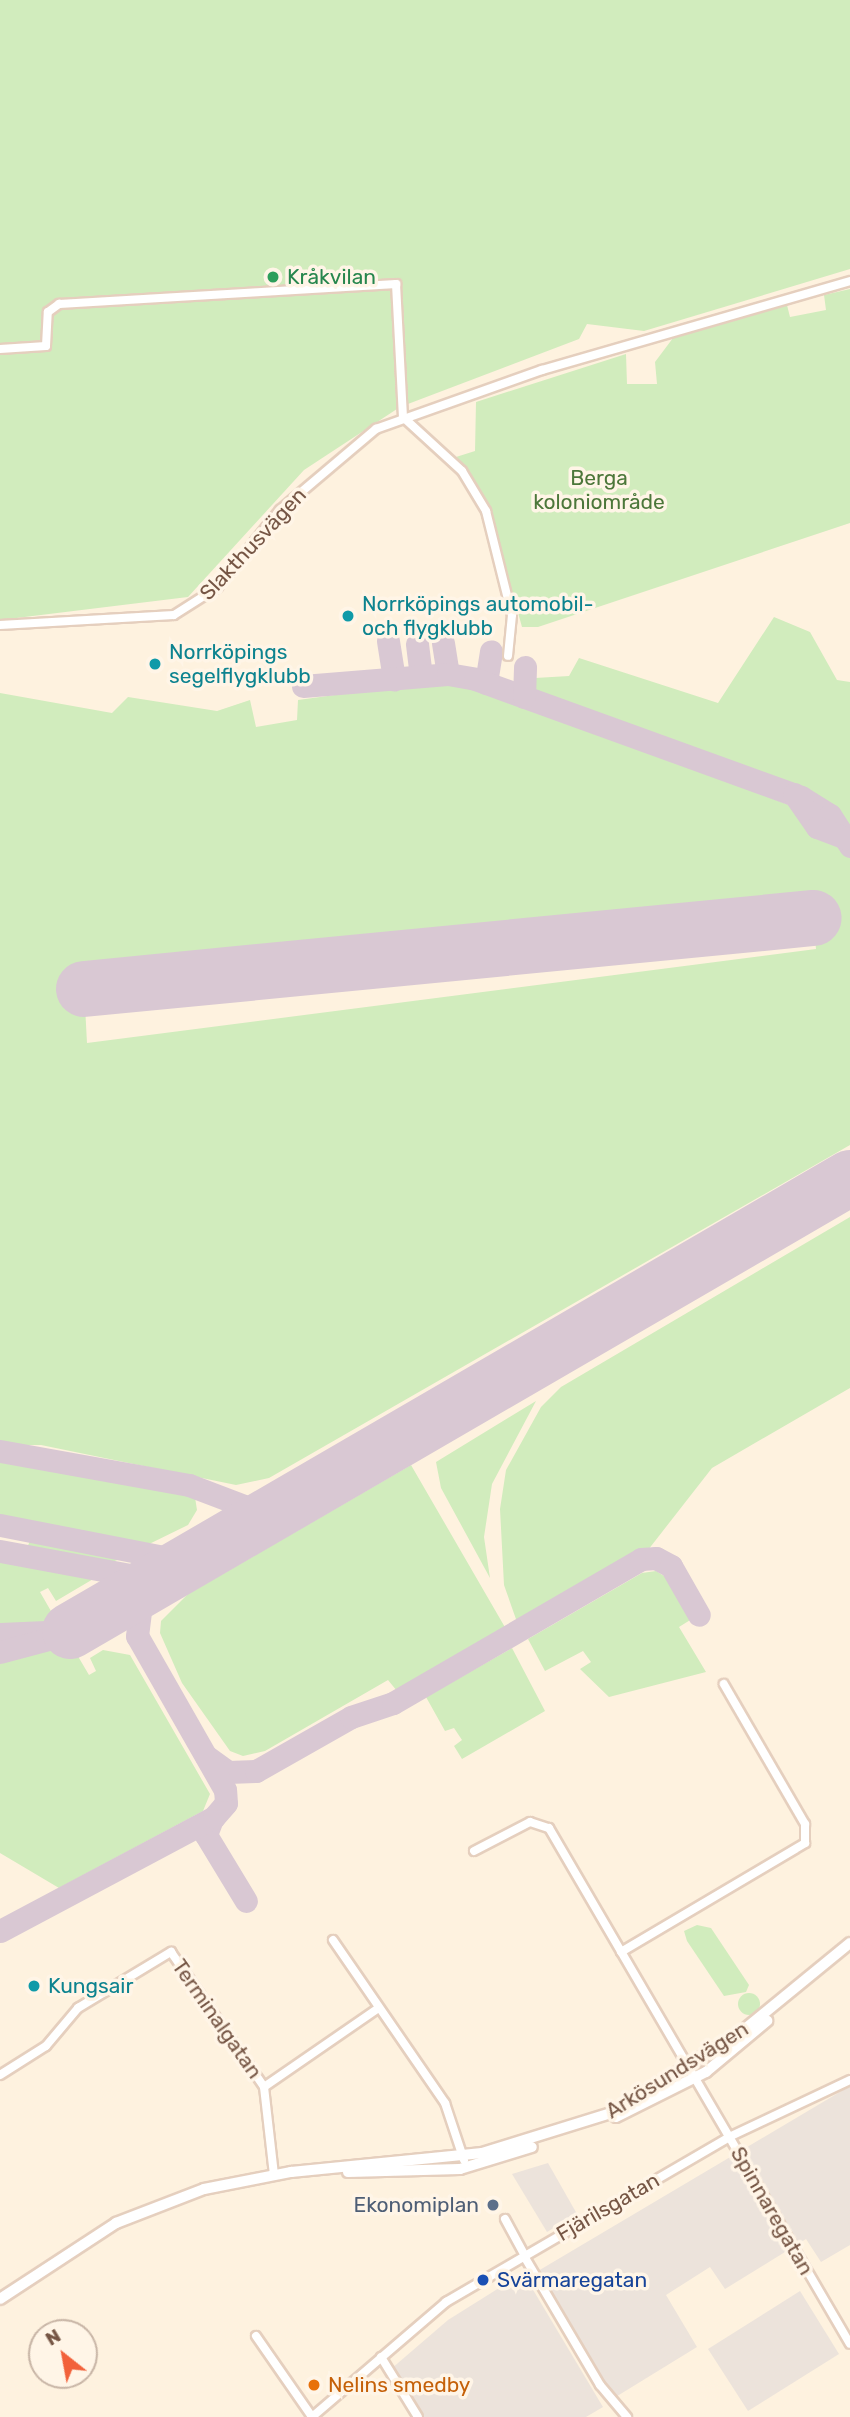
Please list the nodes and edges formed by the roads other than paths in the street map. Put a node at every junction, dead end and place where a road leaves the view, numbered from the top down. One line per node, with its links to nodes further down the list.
1 (850, 281): 3 (street, Slakthusvägen)
2 (0, 349): 3 (street)
3 (403, 417): 4 (street, Slakthusvägen); 5 (street)
4 (0, 625)
5 (508, 656)
6 (723, 1684): 10 (street)
7 (474, 1852): 10 (street)
8 (332, 1940): 12 (street)
9 (850, 1943): 13 (main road, Arkösundsvägen)
10 (621, 1952): 13 (street)
11 (850, 1953): 15 (main road, Arkösundsvägen)
12 (377, 2009): 17 (street, Terminalgatan); 19 (street)
13 (688, 2067): 15 (street); 19 (main road, Arkösundsvägen)
14 (0, 2075): 17 (street, Terminalgatan)
15 (695, 2078): 18 (street, Spinnaregatan); 19 (main road, Arkösundsvägen)
16 (850, 2080): 18 (street, Fjärilsgatan)
17 (264, 2087): 20 (street, Terminalgatan)
18 (729, 2137): 22 (street, Fjärilsgatan); 25 (street, Spinnaregatan)
19 (465, 2162): 20 (main road, Arkösundsvägen)
20 (274, 2175): 23 (main road, Arkösundsvägen)
21 (505, 2219): 22 (street)
22 (524, 2256): 26 (street, Fjärilsgatan); 29 (street)
23 (0, 2299)
24 (256, 2336): 27 (street, Fjärilsgatan)
25 (850, 2344)
26 (381, 2357): 27 (street, Fjärilsgatan); 28 (street)
27 (312, 2417)
28 (418, 2417)
29 (627, 2417)

